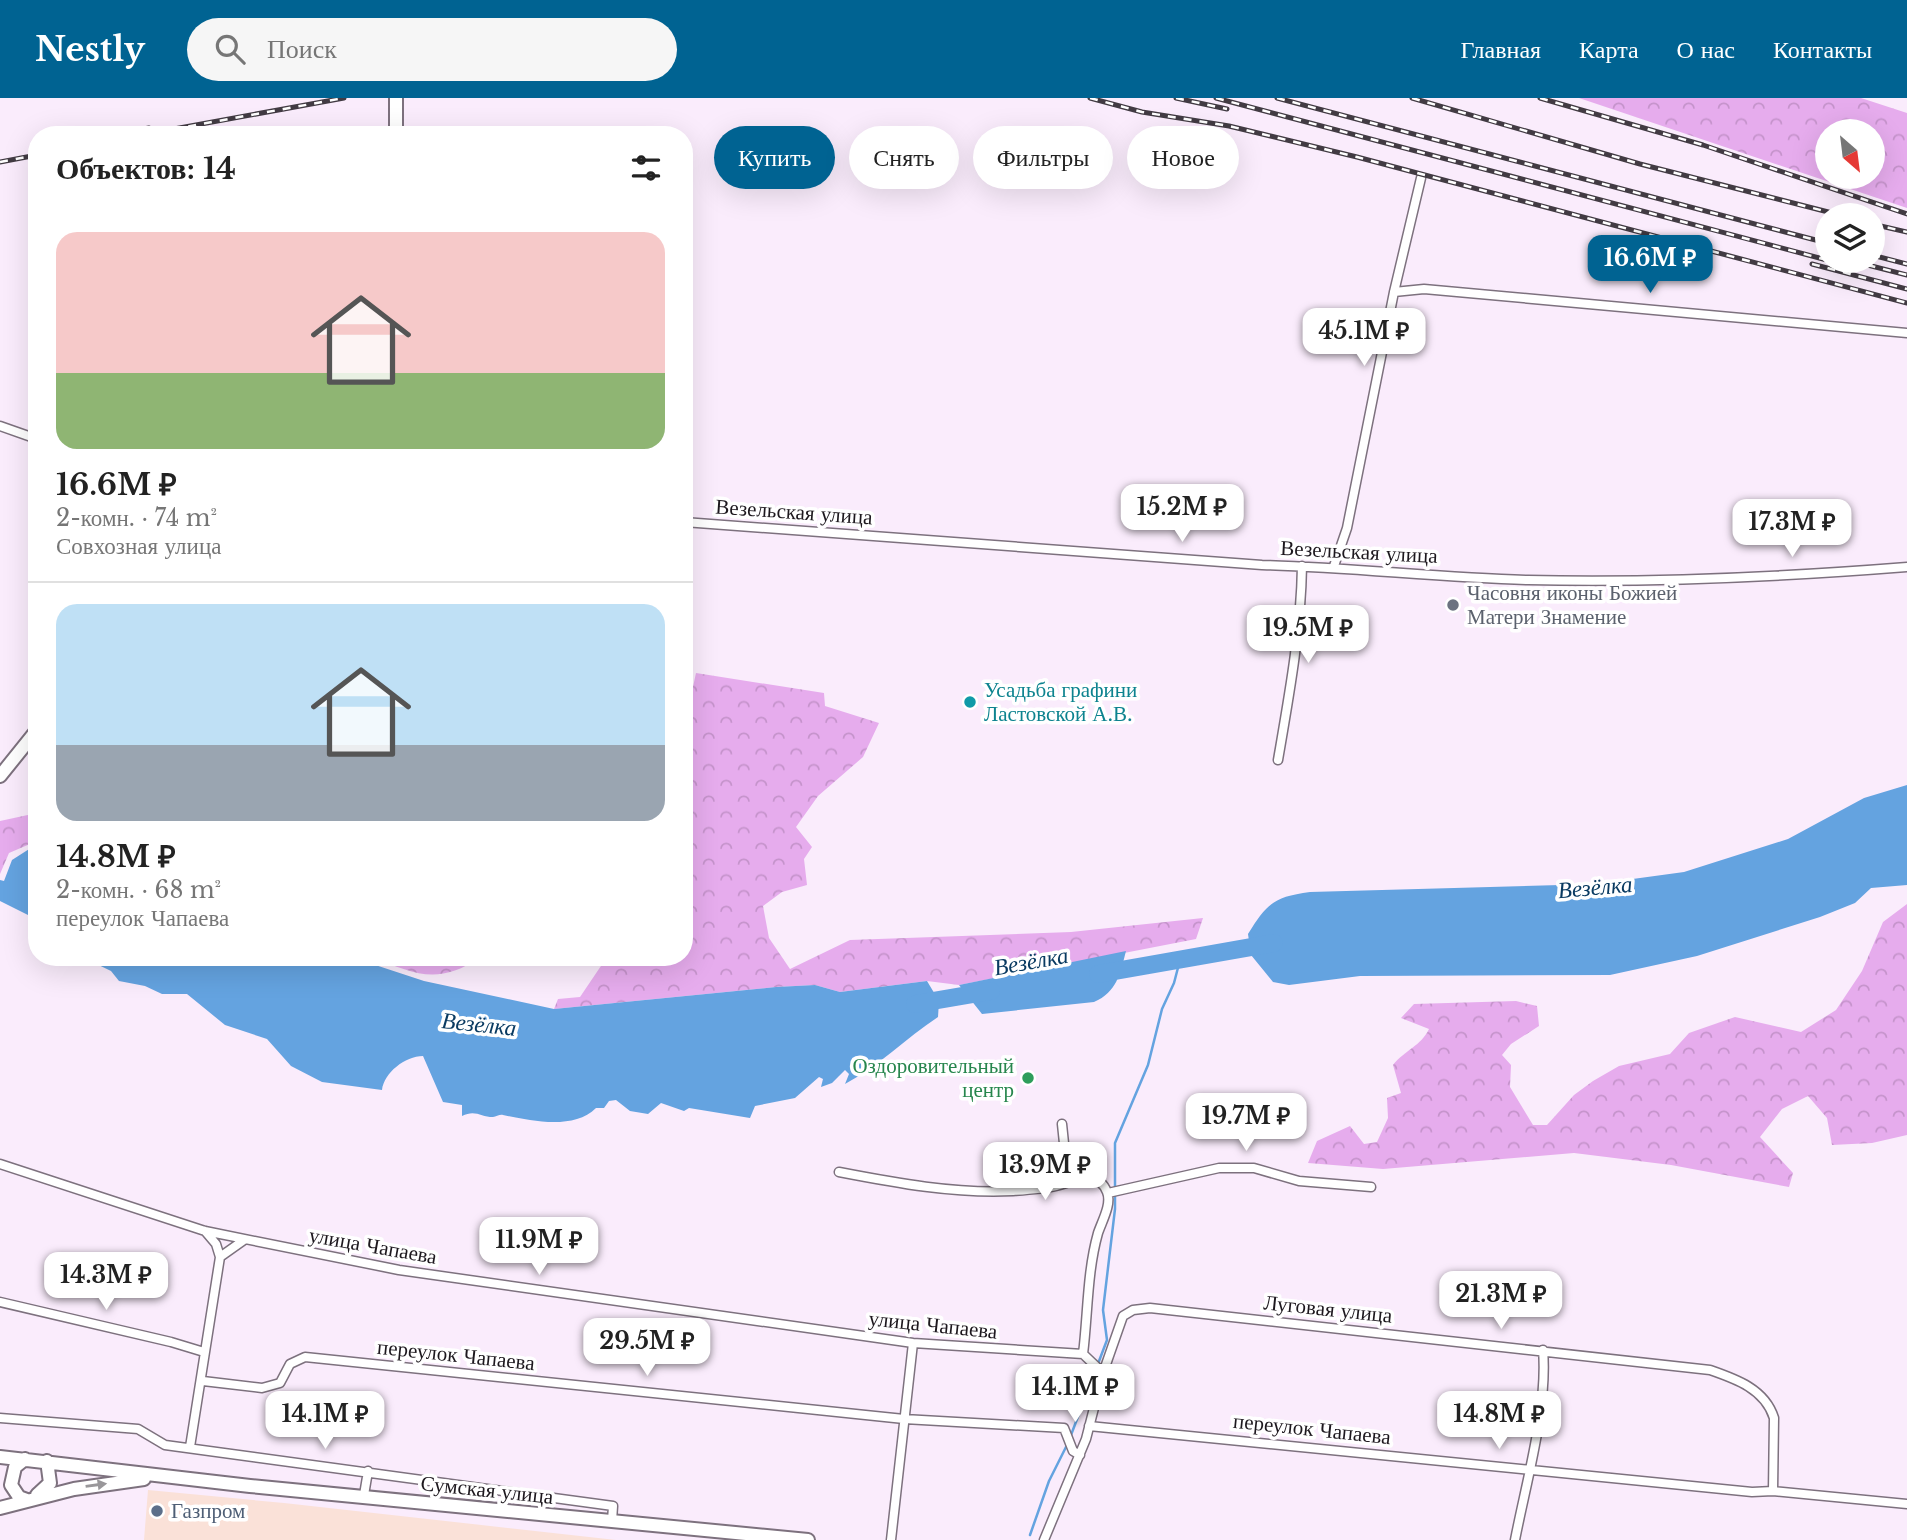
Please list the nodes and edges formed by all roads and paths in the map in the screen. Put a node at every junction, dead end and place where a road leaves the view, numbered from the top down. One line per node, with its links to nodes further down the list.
1 (396, 98): 2 (main road)
2 (396, 126)
3 (1421, 178): 4 (street)
4 (1394, 292): 5 (street); 10 (street)
5 (1907, 333)
6 (0, 426): 7 (street)
7 (28, 436)
8 (693, 523): 9 (street, Везельская улица)
9 (1302, 566): 10 (street, Везельская улица); 13 (street)
10 (1335, 566): 11 (street, Везельская улица)
11 (1907, 567)
12 (28, 741): 14 (main road)
13 (1278, 760)
14 (0, 776)
15 (1062, 1124): 18 (street)
16 (0, 1164): 21 (street, улица Чапаева)
17 (839, 1172): 18 (street)
18 (1068, 1182): 20 (street)
19 (1371, 1187): 20 (street)
20 (1108, 1193): 28 (street)
21 (205, 1231): 22 (street, улица Чапаева); 23 (street)
22 (244, 1240): 23 (street); 25 (street, улица Чапаева)
23 (220, 1257): 27 (street)
24 (0, 1302): 27 (street)
25 (913, 1343): 28 (street, улица Чапаева); 32 (street)
26 (1543, 1350): 29 (street, Луговая улица); 39 (street); 42 (street, Луговая улица)
27 (204, 1352): 30 (street)
28 (1083, 1354): 29 (street)
29 (1102, 1373): 33 (street)
30 (203, 1381): 32 (street, переулок Чапаева); 34 (street)
31 (0, 1418): 34 (street)
32 (904, 1419): 35 (street, переулок Чапаева); 49 (street)
33 (1089, 1426): 35 (street); 39 (street, переулок Чапаева)
34 (190, 1447): 40 (street)
35 (1080, 1455): 50 (street)
36 (0, 1457): 37 (main road)
37 (25, 1459): 38 (main road); 44 (main road)
38 (47, 1461): 41 (main road); 44 (main road)
39 (1530, 1468): 42 (street, переулок Чапаева); 51 (street)
40 (368, 1471): 43 (street); 47 (street)
41 (162, 1477): 43 (main road, Сумская улица); 44 (main road, one-way to 41)
42 (1773, 1491): 45 (street, переулок Чапаева)
43 (365, 1495): 47 (main road, Сумская улица)
44 (29, 1500): 46 (main road)
45 (1907, 1504)
46 (0, 1508)
47 (612, 1521): 48 (main road, Сумская улица)
48 (808, 1540)
49 (891, 1540)
50 (1044, 1540)
51 (1515, 1540)

